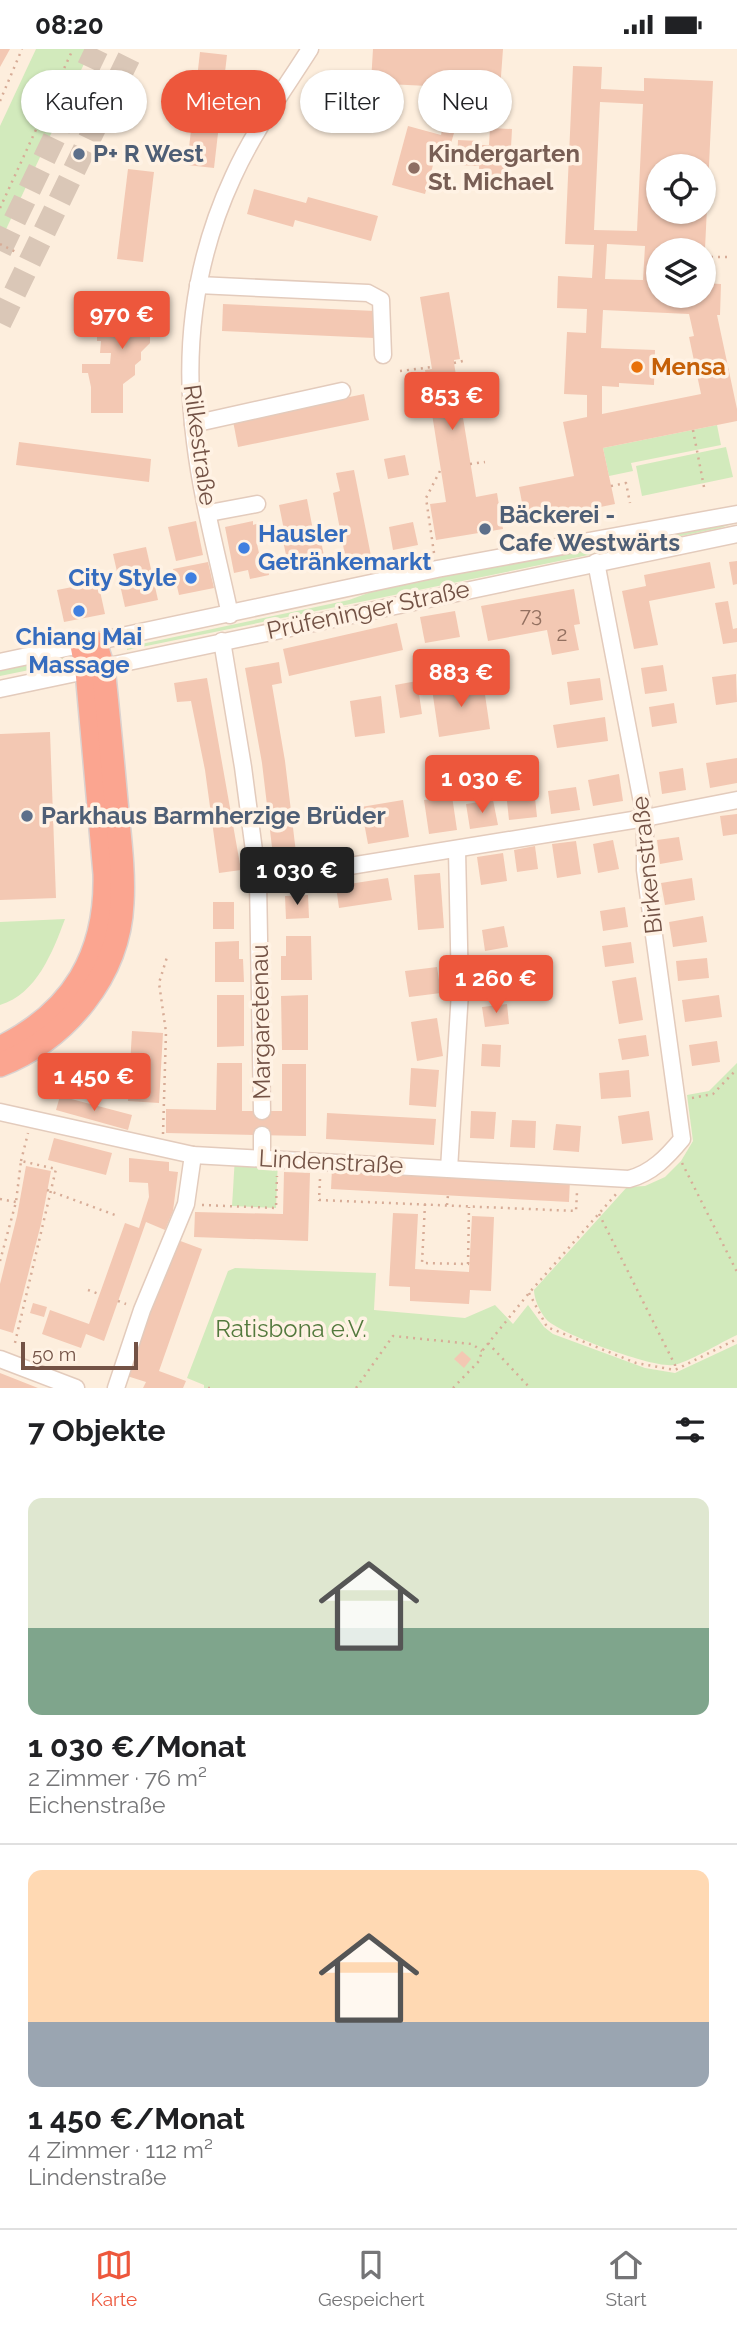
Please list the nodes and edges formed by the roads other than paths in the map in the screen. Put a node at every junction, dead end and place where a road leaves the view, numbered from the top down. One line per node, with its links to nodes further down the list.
1 (310, 49): 2 (street, Rilkestraße)
2 (198, 285): 3 (street); 5 (street, Rilkestraße)
3 (383, 355)
4 (342, 391): 5 (street)
5 (193, 423): 7 (street, Rilkestraße)
6 (257, 504): 7 (street)
7 (209, 513): 11 (street, Rilkestraße)
8 (737, 514): 11 (street, Prüfeninger Straße)
9 (737, 534): 10 (street, Prüfeninger Straße)
10 (596, 562): 12 (street, Prüfeninger Straße); 18 (street, Birkenstraße)
11 (230, 615): 13 (street, Prüfeninger Straße)
12 (222, 641): 15 (street, Prüfeninger Straße); 20 (street, Margaretenau)
13 (89, 644): 14 (street, Prüfeninger Straße); 15 (highway)
14 (0, 662)
15 (95, 669): 16 (street, Prüfeninger Straße); 21 (highway); 22 (highway)
16 (0, 689)
17 (737, 800): 18 (street)
18 (645, 818): 19 (street); 29 (street, Birkenstraße)
19 (457, 849): 20 (street); 28 (street)
20 (258, 881): 23 (street, Margaretenau)
21 (0, 1048)
22 (0, 1065)
23 (262, 1111)
24 (0, 1112): 26 (street, Lindenstraße)
25 (262, 1135): 27 (street, Margaretenau)
26 (193, 1155): 27 (street, Lindenstraße); 32 (street)
27 (270, 1159): 28 (street, Lindenstraße)
28 (449, 1169): 29 (street, Lindenstraße)
29 (629, 1179)
30 (5, 1361): 31 (street)
31 (76, 1388)
32 (116, 1388)

